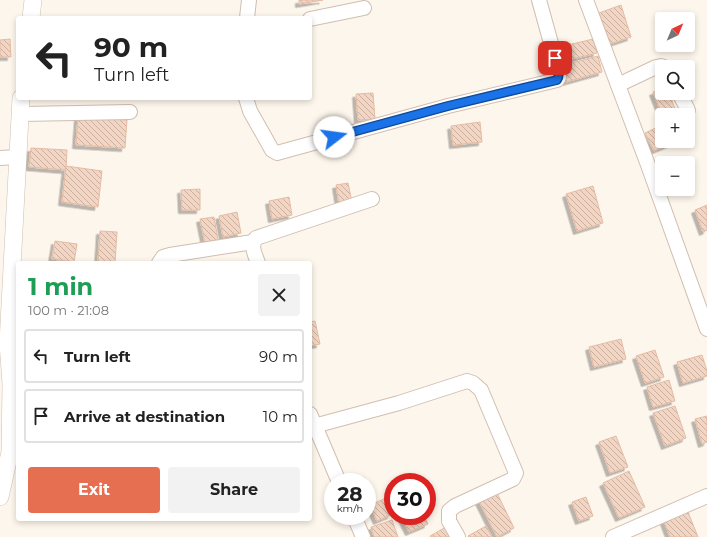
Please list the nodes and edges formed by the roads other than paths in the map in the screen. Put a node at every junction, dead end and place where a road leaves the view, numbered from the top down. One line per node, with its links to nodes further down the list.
1 (33, 0): 6 (street)
2 (248, 0): 7 (street)
3 (539, 0): 11 (street)
4 (586, 0): 10 (street)
5 (364, 8): 8 (street)
6 (31, 16)
7 (247, 16)
8 (312, 19)
9 (655, 67): 10 (street)
10 (618, 85): 20 (street)
11 (247, 100)
12 (21, 106): 13 (street); 14 (street)
13 (130, 112)
14 (18, 157): 15 (street); 21 (street)
15 (0, 158)
16 (372, 199): 17 (street)
17 (253, 242): 18 (street); 19 (street)
18 (160, 261)
19 (257, 261)
20 (707, 329)
21 (10, 392): 23 (street)
22 (312, 420): 24 (street); 29 (street)
23 (5, 453): 26 (street)
24 (335, 473)
25 (707, 496): 30 (street)
26 (0, 497)
27 (358, 525): 28 (street)
28 (363, 537)
29 (458, 537)
30 (613, 537)

